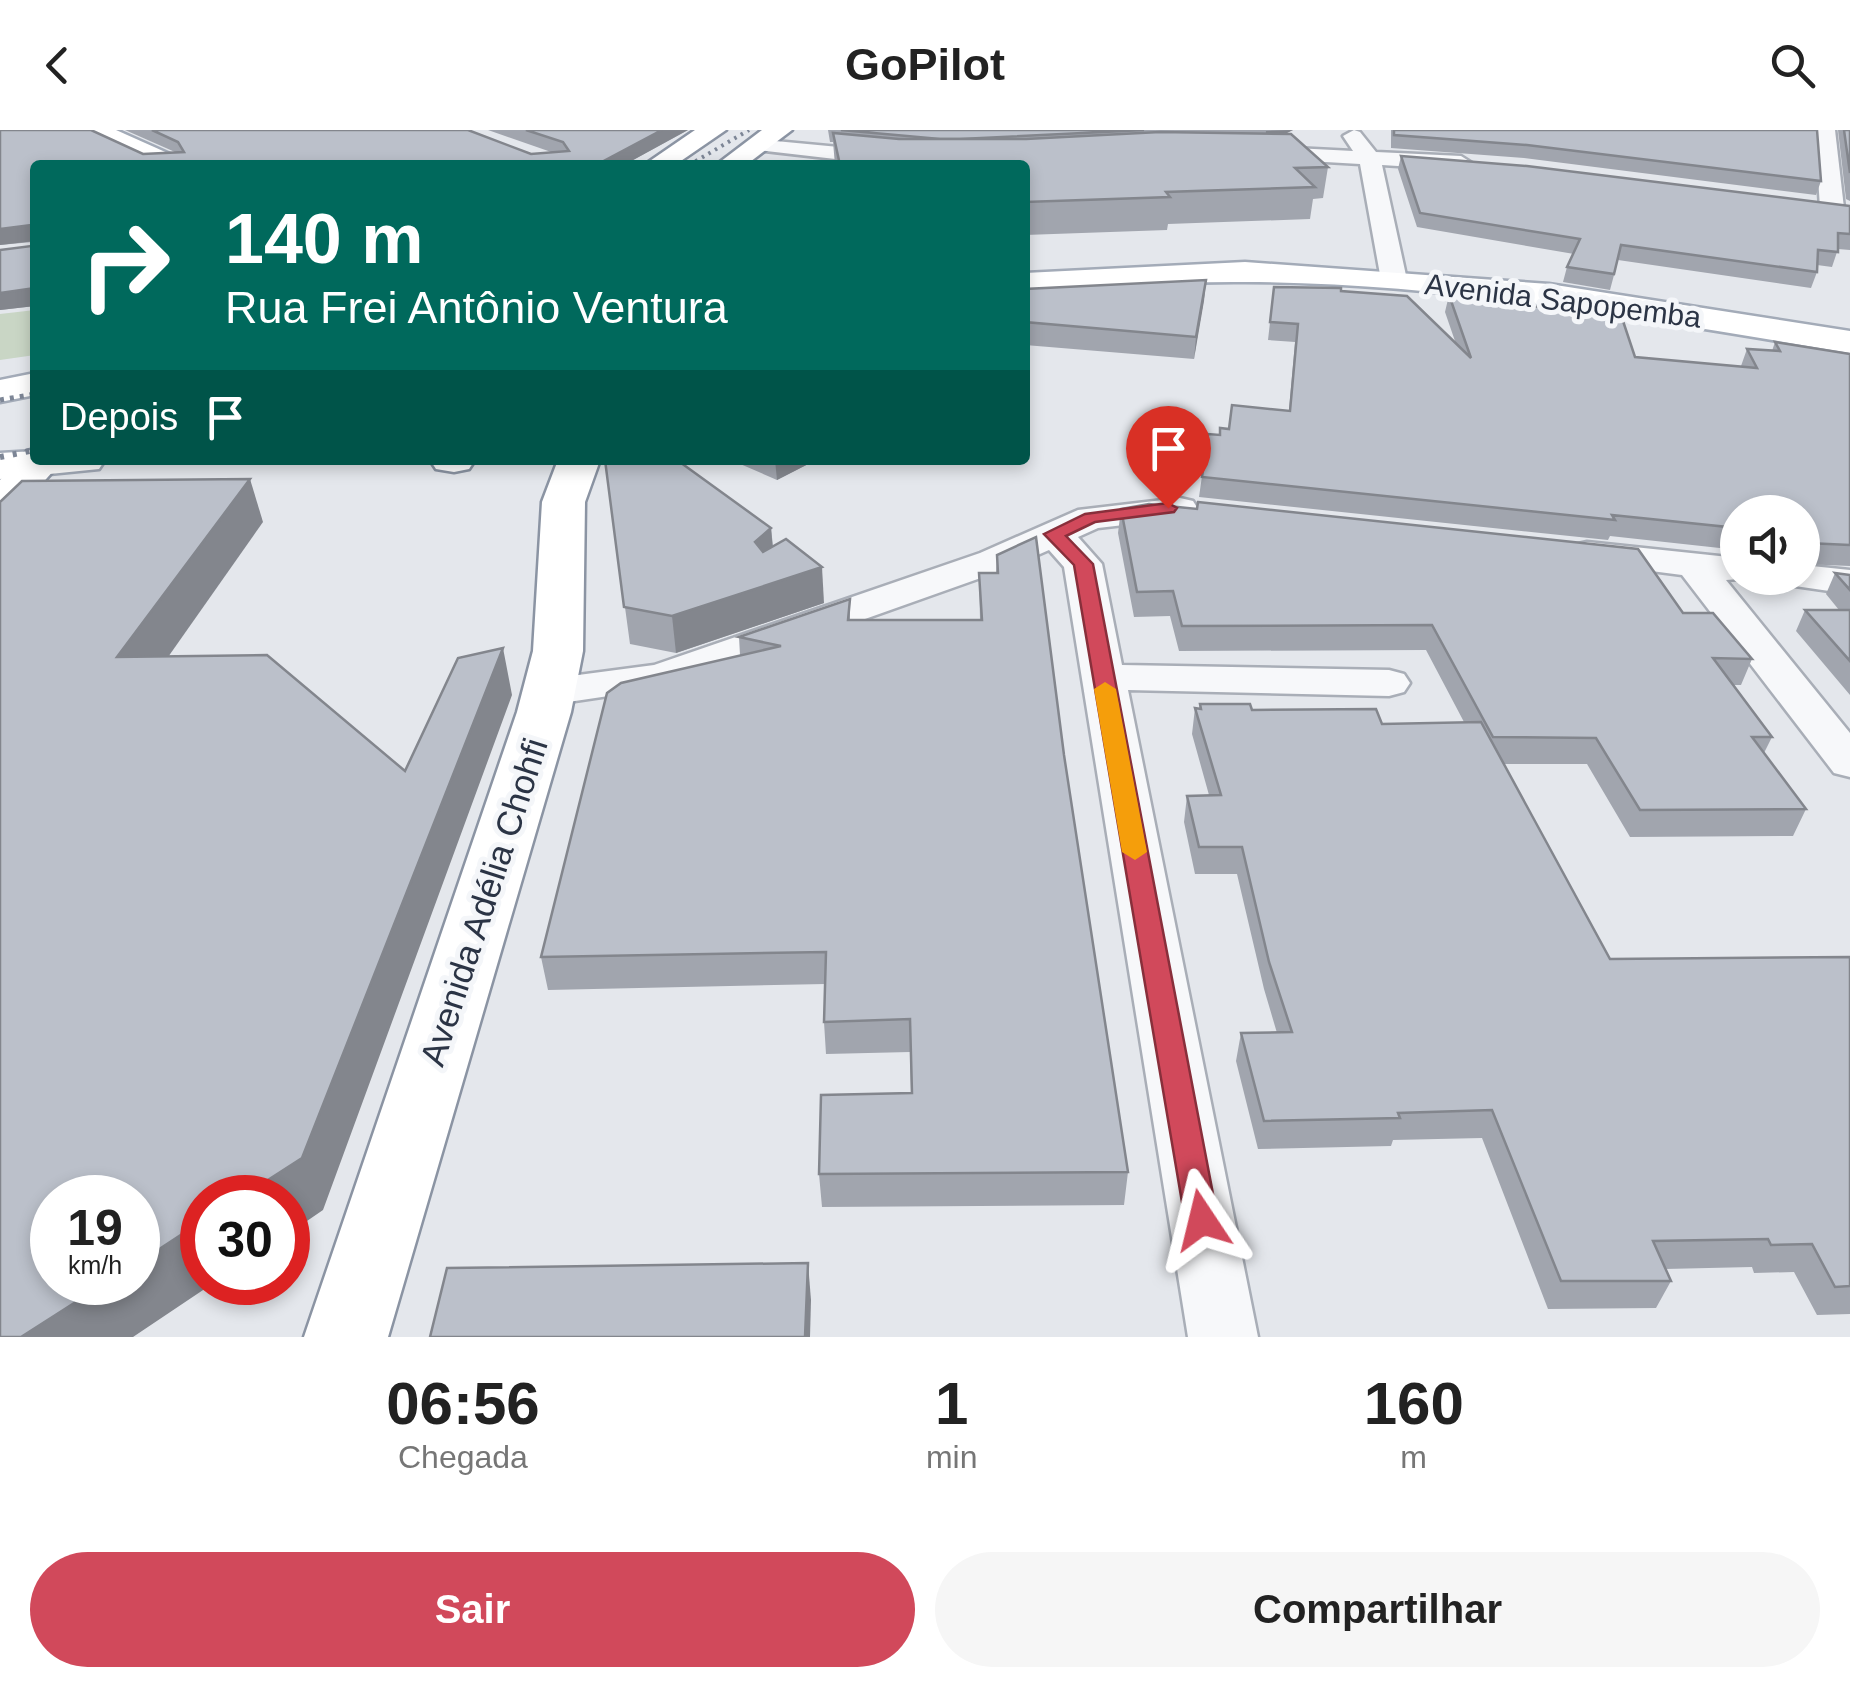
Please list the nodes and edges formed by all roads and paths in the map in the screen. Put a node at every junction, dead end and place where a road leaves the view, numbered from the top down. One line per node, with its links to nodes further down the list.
1 (95, 130): 12 (main road)
2 (714, 130): 13 (main road)
3 (779, 130): 8 (main road)
4 (1329, 130): 5 (street)
5 (1351, 130): 10 (street)
6 (1824, 130): 17 (street)
7 (67, 138): 11 (main road)
8 (754, 145): 14 (main road); 15 (street)
9 (1237, 152): 10 (street)
10 (1368, 156): 16 (street); 19 (street)
11 (113, 160)
12 (160, 160)
13 (665, 160)
14 (735, 160)
15 (899, 160)
16 (1486, 165)
17 (1831, 208)
18 (1274, 274): 19 (main road, Avenida Sapopemba); 20 (main road, Avenida Sapopemba); 21 (main road, Avenida Sapopemba)
19 (1394, 280): 22 (main road, Avenida Sapopemba)
20 (1030, 283)
21 (1030, 291)
22 (1850, 342)
23 (30, 385): 24 (main road)
24 (0, 391)
25 (27, 462): 27 (main road)
26 (576, 465): 37 (main road, Avenida Adélia Chohfi)
27 (0, 505)
28 (1207, 512): 29 (street)
29 (1054, 534): 35 (street); 37 (street)
30 (1557, 550): 31 (street)
31 (1694, 565): 32 (street); 38 (street)
32 (1720, 568)
33 (1820, 579): 34 (street)
34 (1850, 582)
35 (1103, 677): 36 (street); 40 (street)
36 (1388, 684)
37 (548, 692): 39 (main road, Avenida Adélia Chohfi)
38 (1850, 763)
39 (346, 1337)
40 (1223, 1337)

